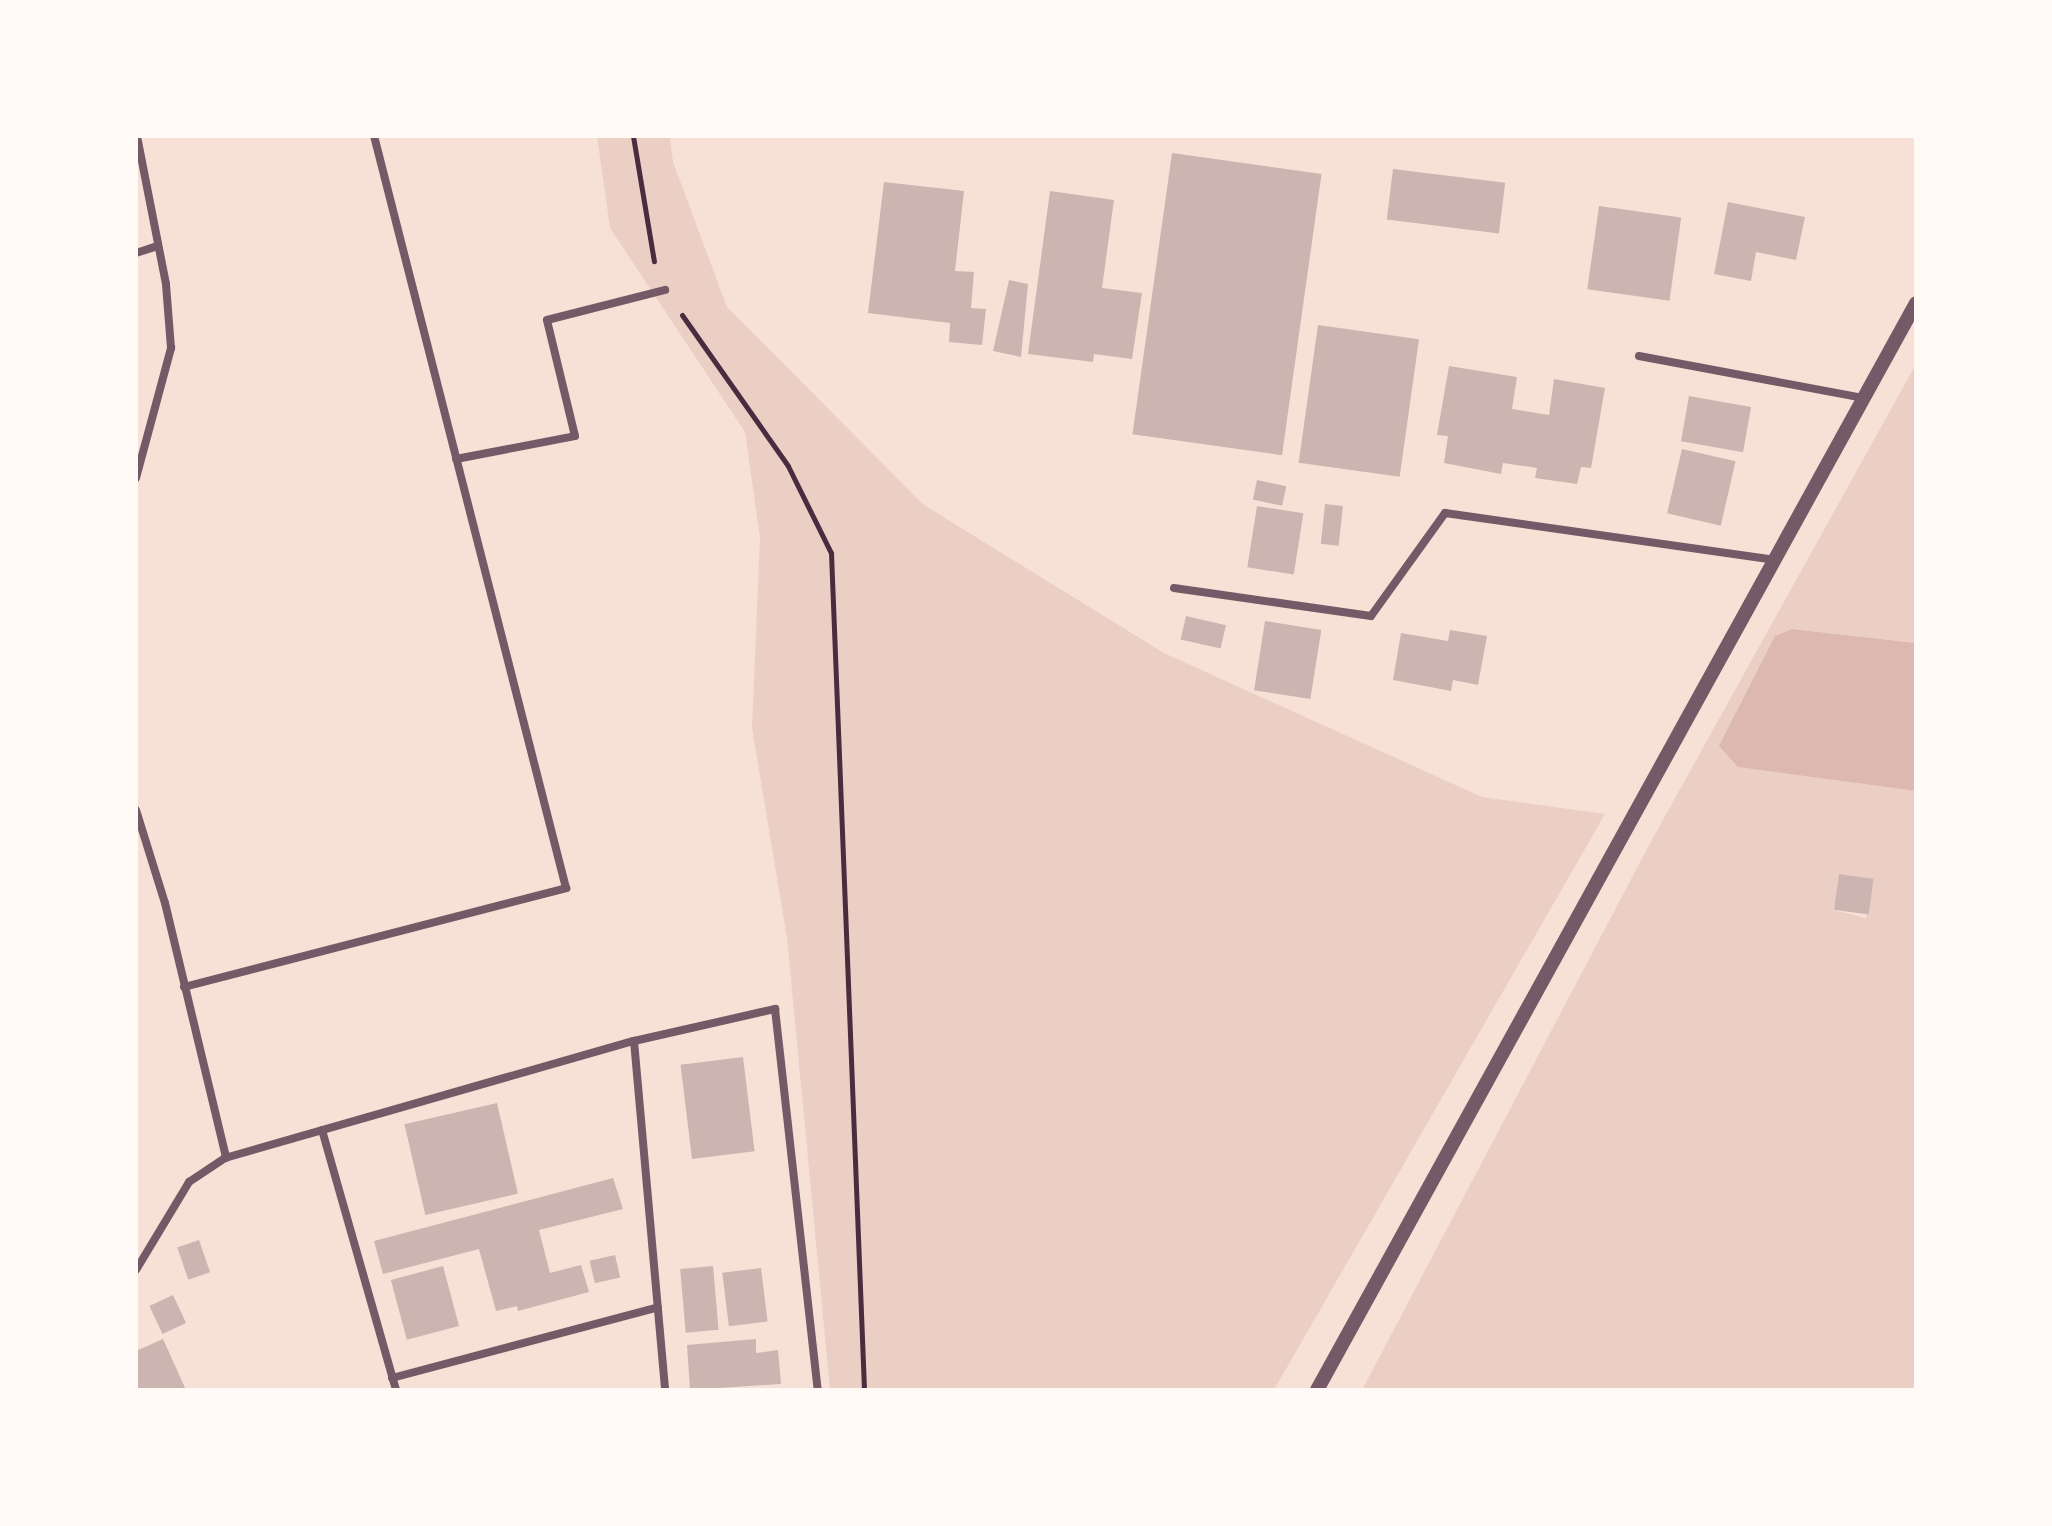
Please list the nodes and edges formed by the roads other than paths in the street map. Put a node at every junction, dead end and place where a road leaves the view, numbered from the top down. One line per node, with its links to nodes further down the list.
1 (137, 136): 3 (street)
2 (374, 136): 9 (street)
3 (158, 246): 4 (street); 10 (street)
4 (136, 253)
5 (665, 290): 9 (street)
6 (1916, 303): 8 (street)
7 (1639, 356): 8 (street)
8 (1864, 398): 11 (street)
9 (456, 459): 14 (street)
10 (136, 478)
11 (1776, 560): 12 (street); 24 (street)
12 (1174, 588)
13 (136, 810): 14 (street)
14 (184, 987): 17 (street)
15 (634, 1041): 16 (street); 19 (street); 23 (street)
16 (322, 1130): 17 (street); 20 (street)
17 (226, 1158): 18 (street)
18 (136, 1270)
19 (658, 1307): 20 (street); 22 (street)
20 (392, 1378): 21 (street)
21 (396, 1390)
22 (665, 1390)
23 (818, 1390)
24 (1317, 1390)

